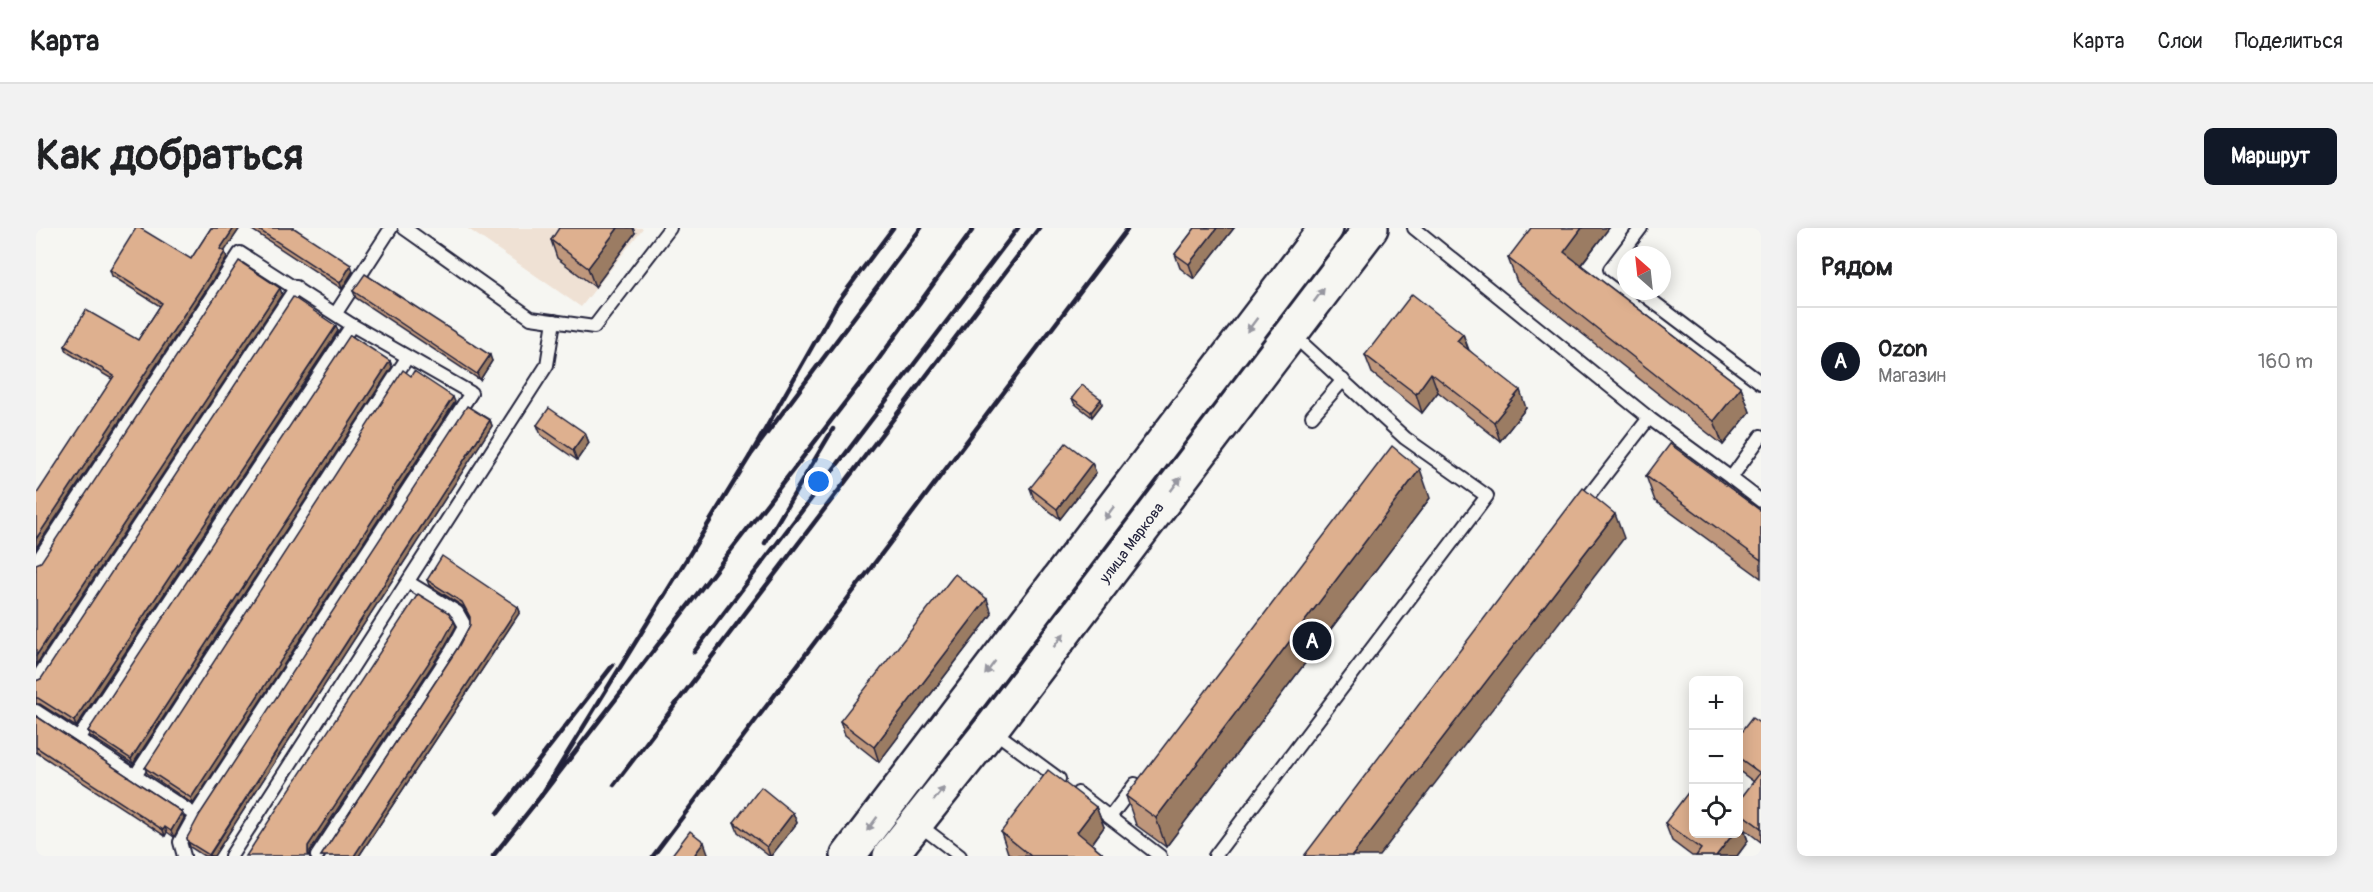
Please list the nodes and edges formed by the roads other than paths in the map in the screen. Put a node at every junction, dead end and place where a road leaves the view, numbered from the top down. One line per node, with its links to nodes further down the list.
1 (392, 228): 13 (lane)
2 (404, 228): 14 (lane)
3 (670, 228): 14 (lane)
4 (1326, 228): 40 (main road, one-way to 40)
5 (1371, 228): 16 (main road, улица Маркова, one-way to 5)
6 (1414, 228): 21 (lane)
7 (1641, 228): 8 (lane)
8 (1627, 246)
9 (1617, 260): 10 (lane)
10 (1617, 274)
11 (296, 287): 13 (lane); 26 (lane); 28 (lane)
12 (1651, 300): 19 (lane)
13 (336, 313): 15 (lane)
14 (554, 321): 27 (lane)
15 (352, 325): 17 (lane); 31 (lane)
16 (1291, 332): 18 (lane); 30 (main road, улица Маркова, one-way to 16)
17 (407, 358): 33 (lane); 34 (lane)
18 (1343, 380): 20 (lane); 44 (lane)
19 (1761, 383)
20 (1312, 416)
21 (1649, 418): 23 (lane); 25 (lane)
22 (1761, 436): 23 (lane)
23 (1731, 478): 24 (lane)
24 (1761, 501)
25 (1569, 520)
26 (36, 563)
27 (408, 582): 38 (lane); 39 (lane)
28 (36, 680)
29 (36, 711): 31 (lane)
30 (991, 729): 35 (lane); 36 (main road, улица Маркова, one-way to 30)
31 (78, 739): 33 (lane)
32 (1146, 770): 35 (lane)
33 (135, 776): 34 (lane)
34 (195, 815): 37 (lane)
35 (1110, 817): 43 (lane)
36 (916, 823): 41 (main road, улица Маркова); 42 (lane)
37 (184, 856)
38 (231, 856)
39 (317, 856)
40 (848, 856)
41 (890, 856)
42 (960, 856)
43 (1160, 856)
44 (1215, 856)

